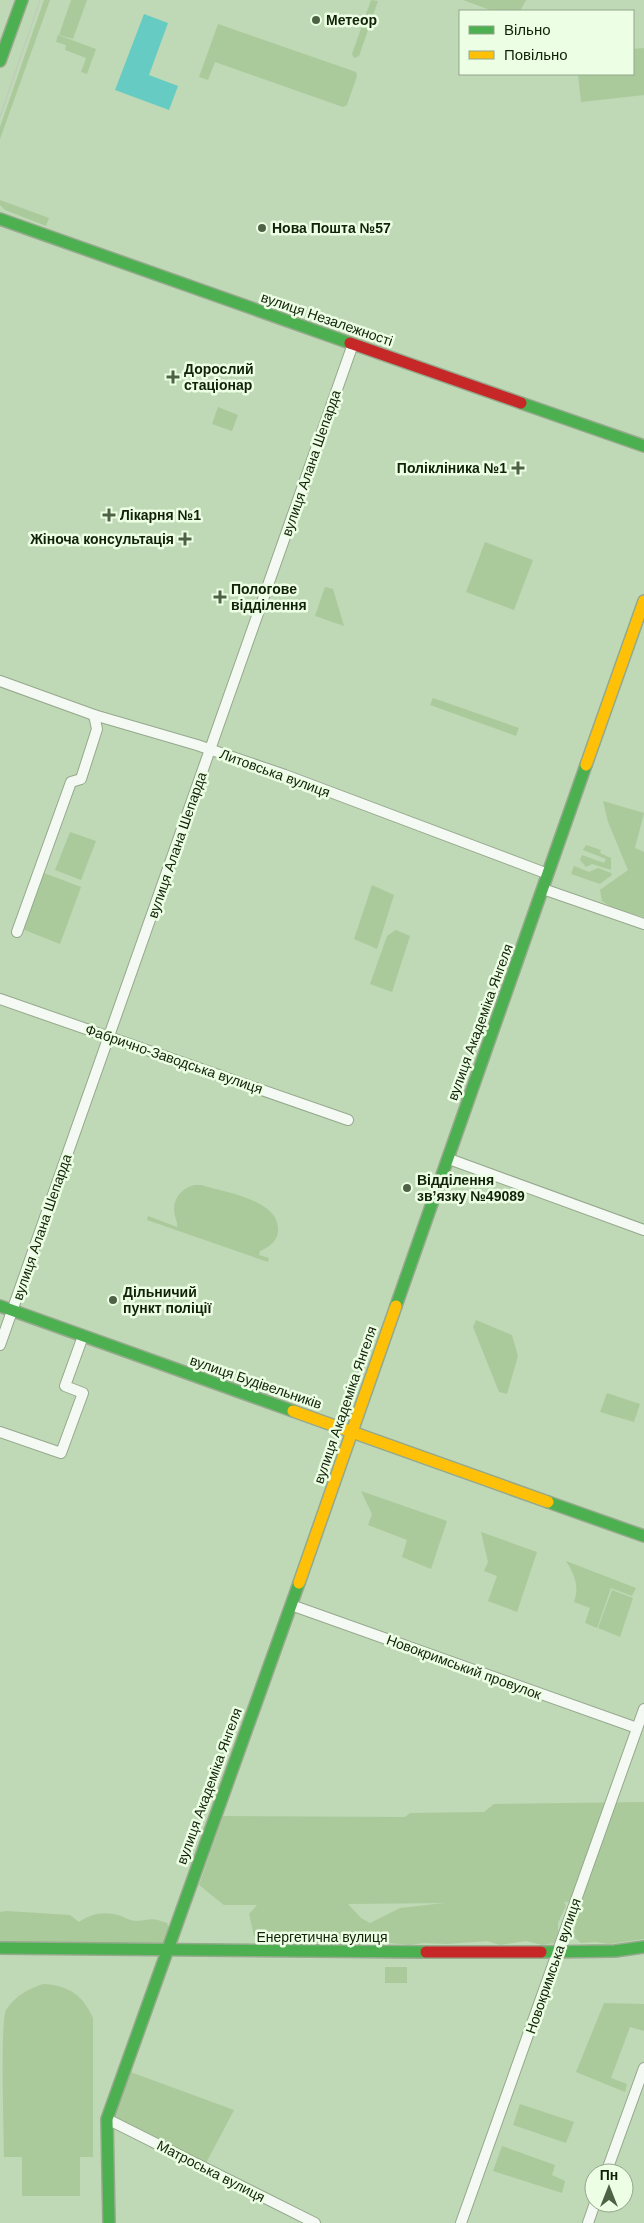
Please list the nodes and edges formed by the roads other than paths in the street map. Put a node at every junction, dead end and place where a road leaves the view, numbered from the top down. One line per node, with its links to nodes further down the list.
1 (22, 0): 2 (street)
2 (0, 61)
3 (0, 219): 4 (street, вулиця Незалежності)
4 (353, 344): 5 (street, вулиця Незалежності); 9 (street, вулиця Алана Шепарда)
5 (644, 446)
6 (644, 601): 10 (street, вулиця Академіка Янгеля)
7 (0, 680): 8 (street, Литовська вулиця)
8 (94, 715): 9 (street, Литовська вулиця); 13 (street)
9 (210, 749): 10 (street, Литовська вулиця); 15 (street, вулиця Алана Шепарда)
10 (548, 874): 11 (street, вулиця Академіка Янгеля)
11 (543, 889): 12 (street); 17 (street, вулиця Академіка Янгеля)
12 (644, 924)
13 (17, 932)
14 (0, 999): 15 (street, Фабрично-Заводська вулиця)
15 (109, 1037): 16 (street, Фабрично-Заводська вулиця); 20 (street, вулиця Алана Шепарда)
16 (348, 1120)
17 (448, 1159): 18 (street); 23 (street, вулиця Академіка Янгеля)
18 (644, 1230)
19 (0, 1306): 20 (street, вулиця Будівельників)
20 (12, 1311): 21 (street, вулиця Будівельників); 22 (street, вулиця Алана Шепарда)
21 (83, 1336): 23 (street, вулиця Будівельників); 24 (street)
22 (0, 1346)
23 (351, 1431): 25 (street, вулиця Будівельників); 26 (street, вулиця Академіка Янгеля)
24 (0, 1432)
25 (644, 1536)
26 (291, 1606): 28 (street, Новокримський провулок); 31 (street, вулиця Академіка Янгеля)
27 (644, 1709): 28 (street, Новокримська вулиця)
28 (637, 1728): 32 (street, Новокримська вулиця)
29 (644, 1947): 32 (street, Енергетична вулиця)
30 (0, 1948): 31 (street, Енергетична вулиця)
31 (166, 1950): 32 (street, Енергетична вулиця); 34 (street, вулиця Академіка Янгеля)
32 (558, 1952): 38 (street, Новокримська вулиця)
33 (644, 2068): 35 (street)
34 (107, 2119): 36 (street, вулиця Академіка Янгеля); 37 (street, Матроська вулиця)
35 (610, 2163)
36 (109, 2223)
37 (315, 2223)
38 (461, 2223)

